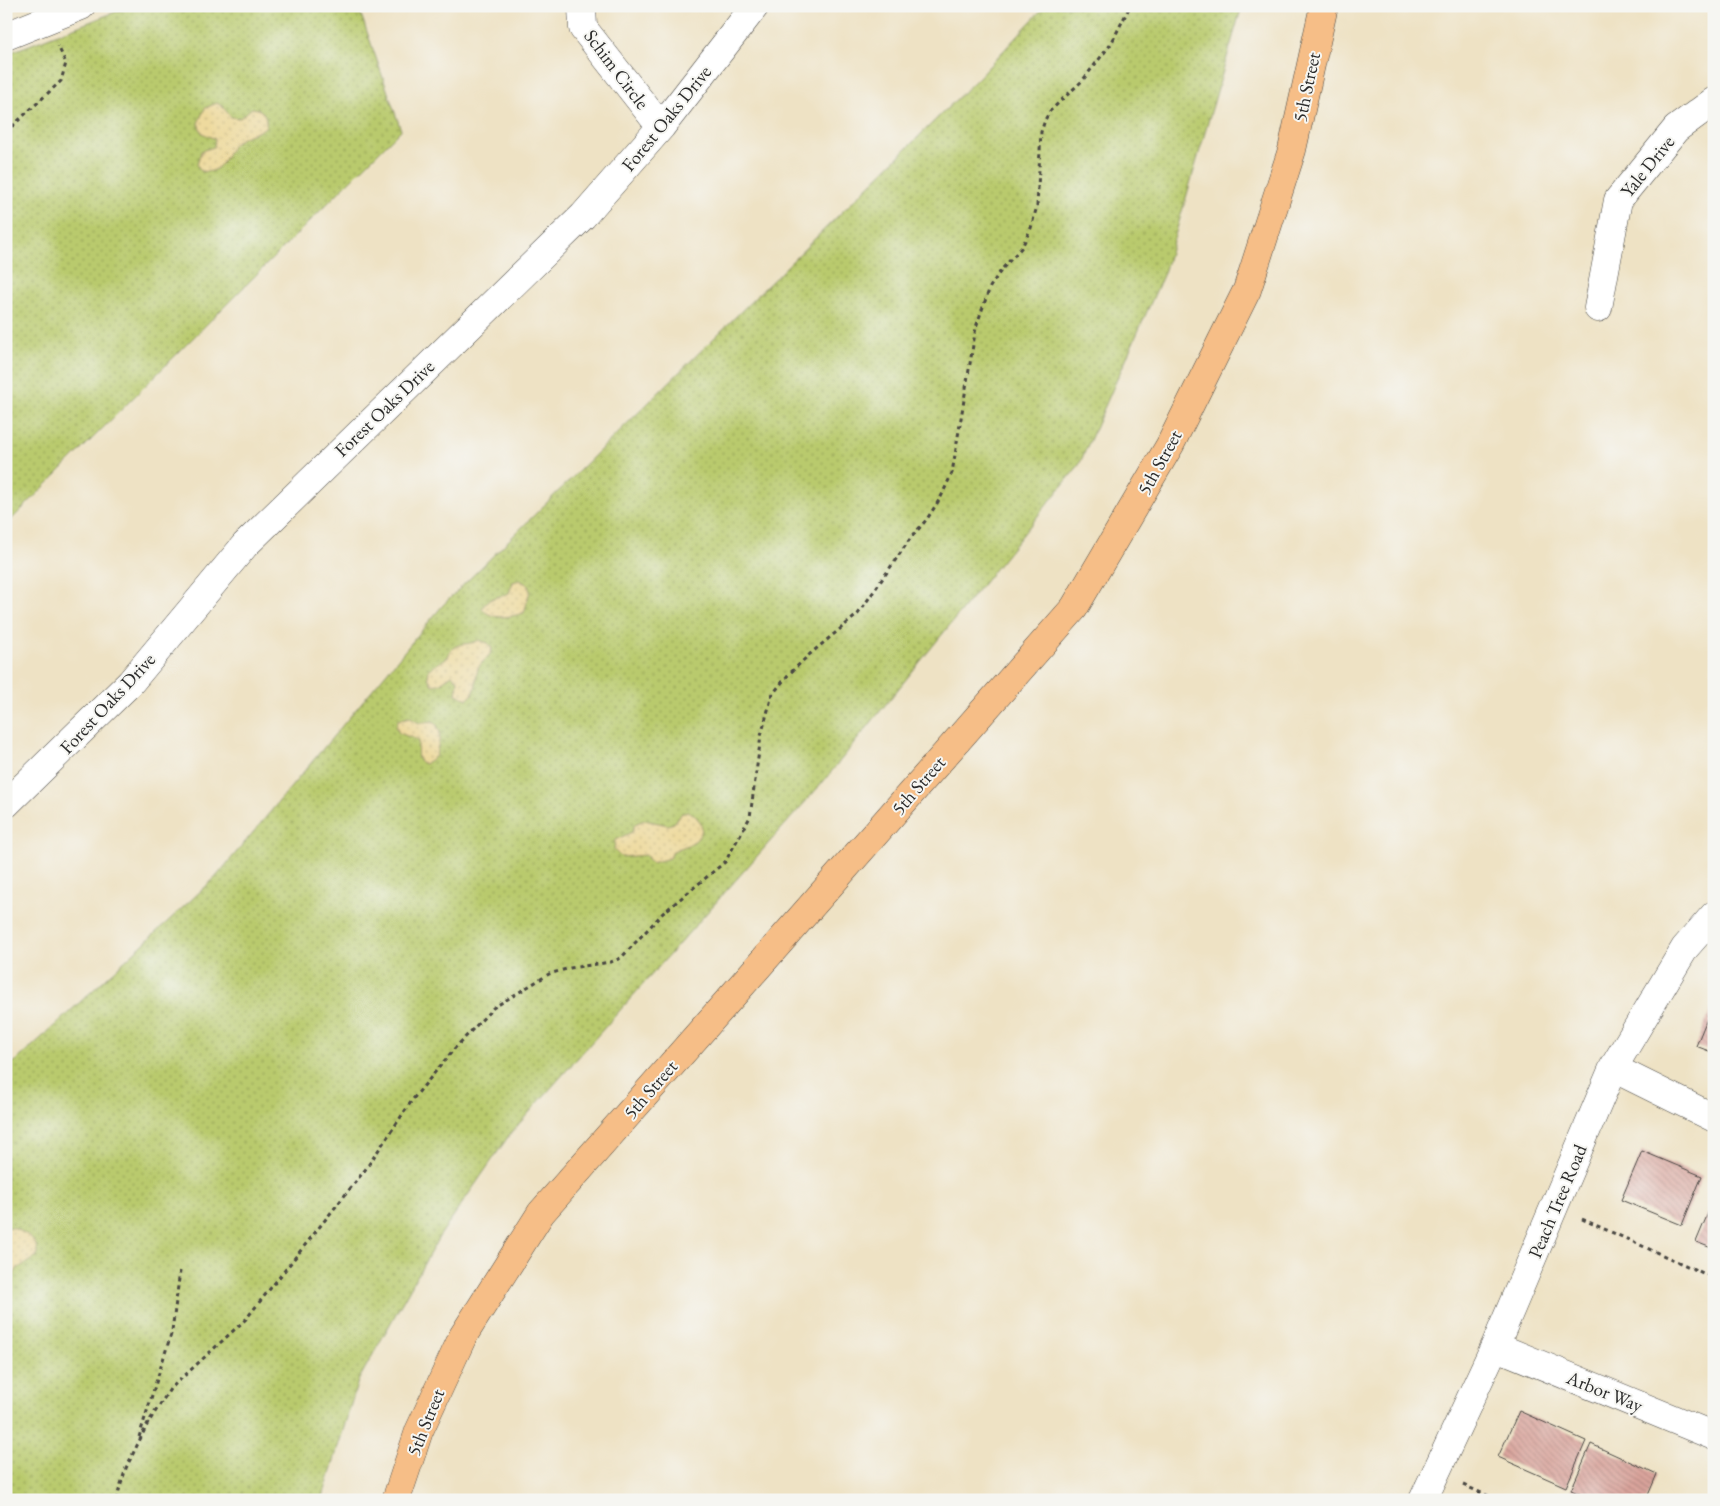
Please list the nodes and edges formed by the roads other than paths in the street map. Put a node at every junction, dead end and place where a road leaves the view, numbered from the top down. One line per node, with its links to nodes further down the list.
1 (81, 6): 5 (street)
2 (582, 6): 7 (street, Schim Circle)
3 (755, 6): 7 (street, Forest Oaks Drive)
4 (1324, 6): 15 (main road, 5th Street)
5 (6, 36)
6 (1714, 100): 8 (street, Yale Drive)
7 (661, 127): 9 (street, Forest Oaks Drive)
8 (1598, 308)
9 (6, 804)
10 (1714, 915): 11 (street, Peach Tree Road)
11 (1612, 1068): 12 (street); 13 (street, Peach Tree Road)
12 (1714, 1118)
13 (1495, 1346): 14 (street, Arbor Way); 16 (street, Peach Tree Road)
14 (1714, 1436)
15 (396, 1500)
16 (1423, 1500)

